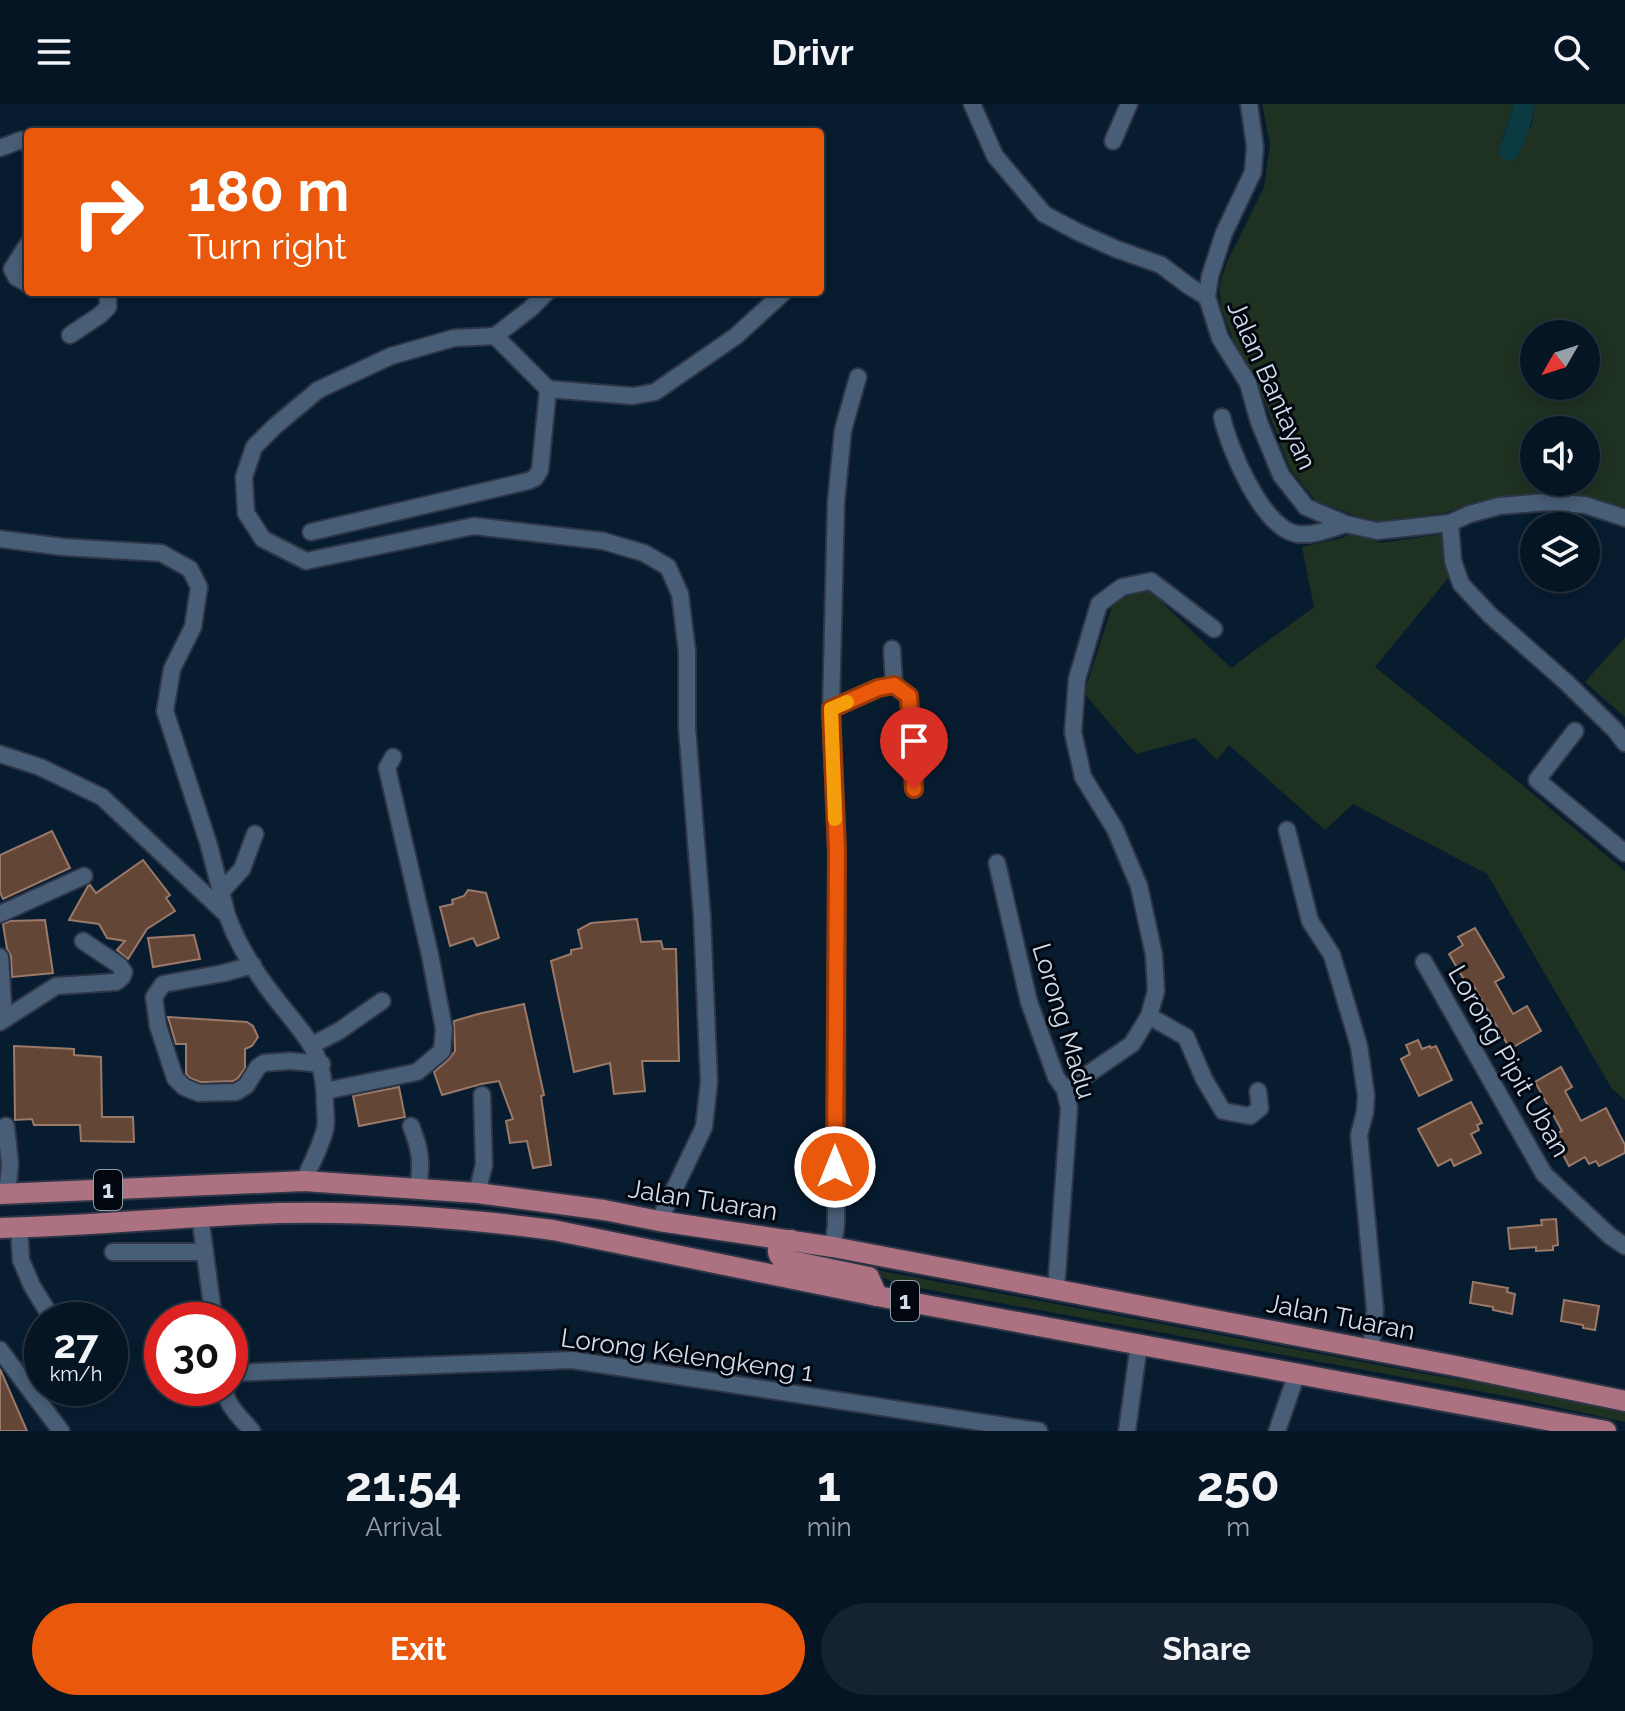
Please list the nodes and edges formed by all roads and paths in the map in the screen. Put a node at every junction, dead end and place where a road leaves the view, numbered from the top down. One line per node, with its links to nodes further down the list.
1 (972, 104): 12 (street)
2 (1129, 104): 4 (street)
3 (1249, 104): 12 (street, Jalan Bantayan)
4 (1113, 141)
5 (24, 142): 6 (street)
6 (0, 148)
7 (24, 250): 8 (street)
8 (24, 282)
9 (108, 296): 13 (street)
10 (543, 296): 14 (street)
11 (780, 296): 16 (street)
12 (1207, 297): 20 (street, Jalan Bantayan)
13 (70, 335)
14 (495, 336): 16 (street); 60 (street)
15 (858, 377): 26 (street)
16 (548, 389): 21 (street)
17 (1222, 417): 20 (street)
18 (1625, 518): 19 (street, Jalan Bantayan)
19 (1450, 523): 20 (street, Jalan Bantayan); 28 (street)
20 (1346, 524)
21 (311, 532)
22 (0, 539): 37 (street)
23 (1214, 629): 45 (street)
24 (892, 649): 25 (street)
25 (894, 685): 26 (street); 31 (street)
26 (831, 709): 64 (street)
27 (1575, 731): 34 (street)
28 (1625, 743)
29 (0, 754): 39 (street)
30 (393, 757): 50 (street)
31 (914, 789)
32 (1287, 830): 73 (street)
33 (255, 834): 37 (street)
34 (1625, 853)
35 (997, 863): 49 (street, Lorong Madu)
36 (84, 876): 38 (street)
37 (221, 892): 39 (street)
38 (0, 914)
39 (227, 915): 43 (street)
40 (83, 941): 46 (street)
41 (0, 957): 46 (street)
42 (1424, 962): 63 (street, Lorong Pipit Uban)
43 (253, 965): 47 (street); 48 (street)
44 (382, 1001): 47 (street)
45 (1149, 1016): 49 (street); 51 (street)
46 (2, 1021)
47 (312, 1045): 48 (street)
48 (322, 1064): 50 (street)
49 (1065, 1090): 67 (street, Lorong Madu)
50 (325, 1091): 55 (street)
51 (1258, 1091)
52 (482, 1095): 57 (street)
53 (6, 1126): 58 (street)
54 (411, 1126): 56 (street)
55 (304, 1181): 56 (main road, Jalan Tuaran / 1); 58 (main road, Jalan Tuaran / 1)
56 (418, 1189): 57 (main road, Jalan Tuaran / 1)
57 (477, 1193): 60 (main road, Jalan Tuaran / 1)
58 (4, 1194)
59 (200, 1216): 61 (main road, 1); 66 (street); 68 (main road, 1)
60 (659, 1221): 62 (main road, Jalan Tuaran / 1)
61 (9, 1228): 69 (street)
62 (791, 1240): 64 (main road, Jalan Tuaran / 1); 68 (main road)
63 (1625, 1246)
64 (833, 1247): 67 (main road, Jalan Tuaran / 1)
65 (113, 1252): 66 (street)
66 (205, 1252): 70 (street)
67 (1056, 1290): 73 (main road, Jalan Tuaran / 1)
68 (877, 1296): 71 (main road, 1)
69 (42, 1302)
70 (212, 1302)
71 (1139, 1344): 75 (main road, 1); 78 (street)
72 (0, 1350): 79 (street)
73 (1371, 1350): 76 (main road, Jalan Tuaran / 1)
74 (248, 1372): 81 (street, Lorong Kelengkeng 1)
75 (1297, 1373): 83 (street); 84 (main road, 1)
76 (1625, 1401)
77 (230, 1406): 80 (street)
78 (1128, 1428): 82 (street)
79 (61, 1431)
80 (252, 1431)
81 (1039, 1431)
82 (1146, 1431)
83 (1277, 1431)
84 (1606, 1431)

